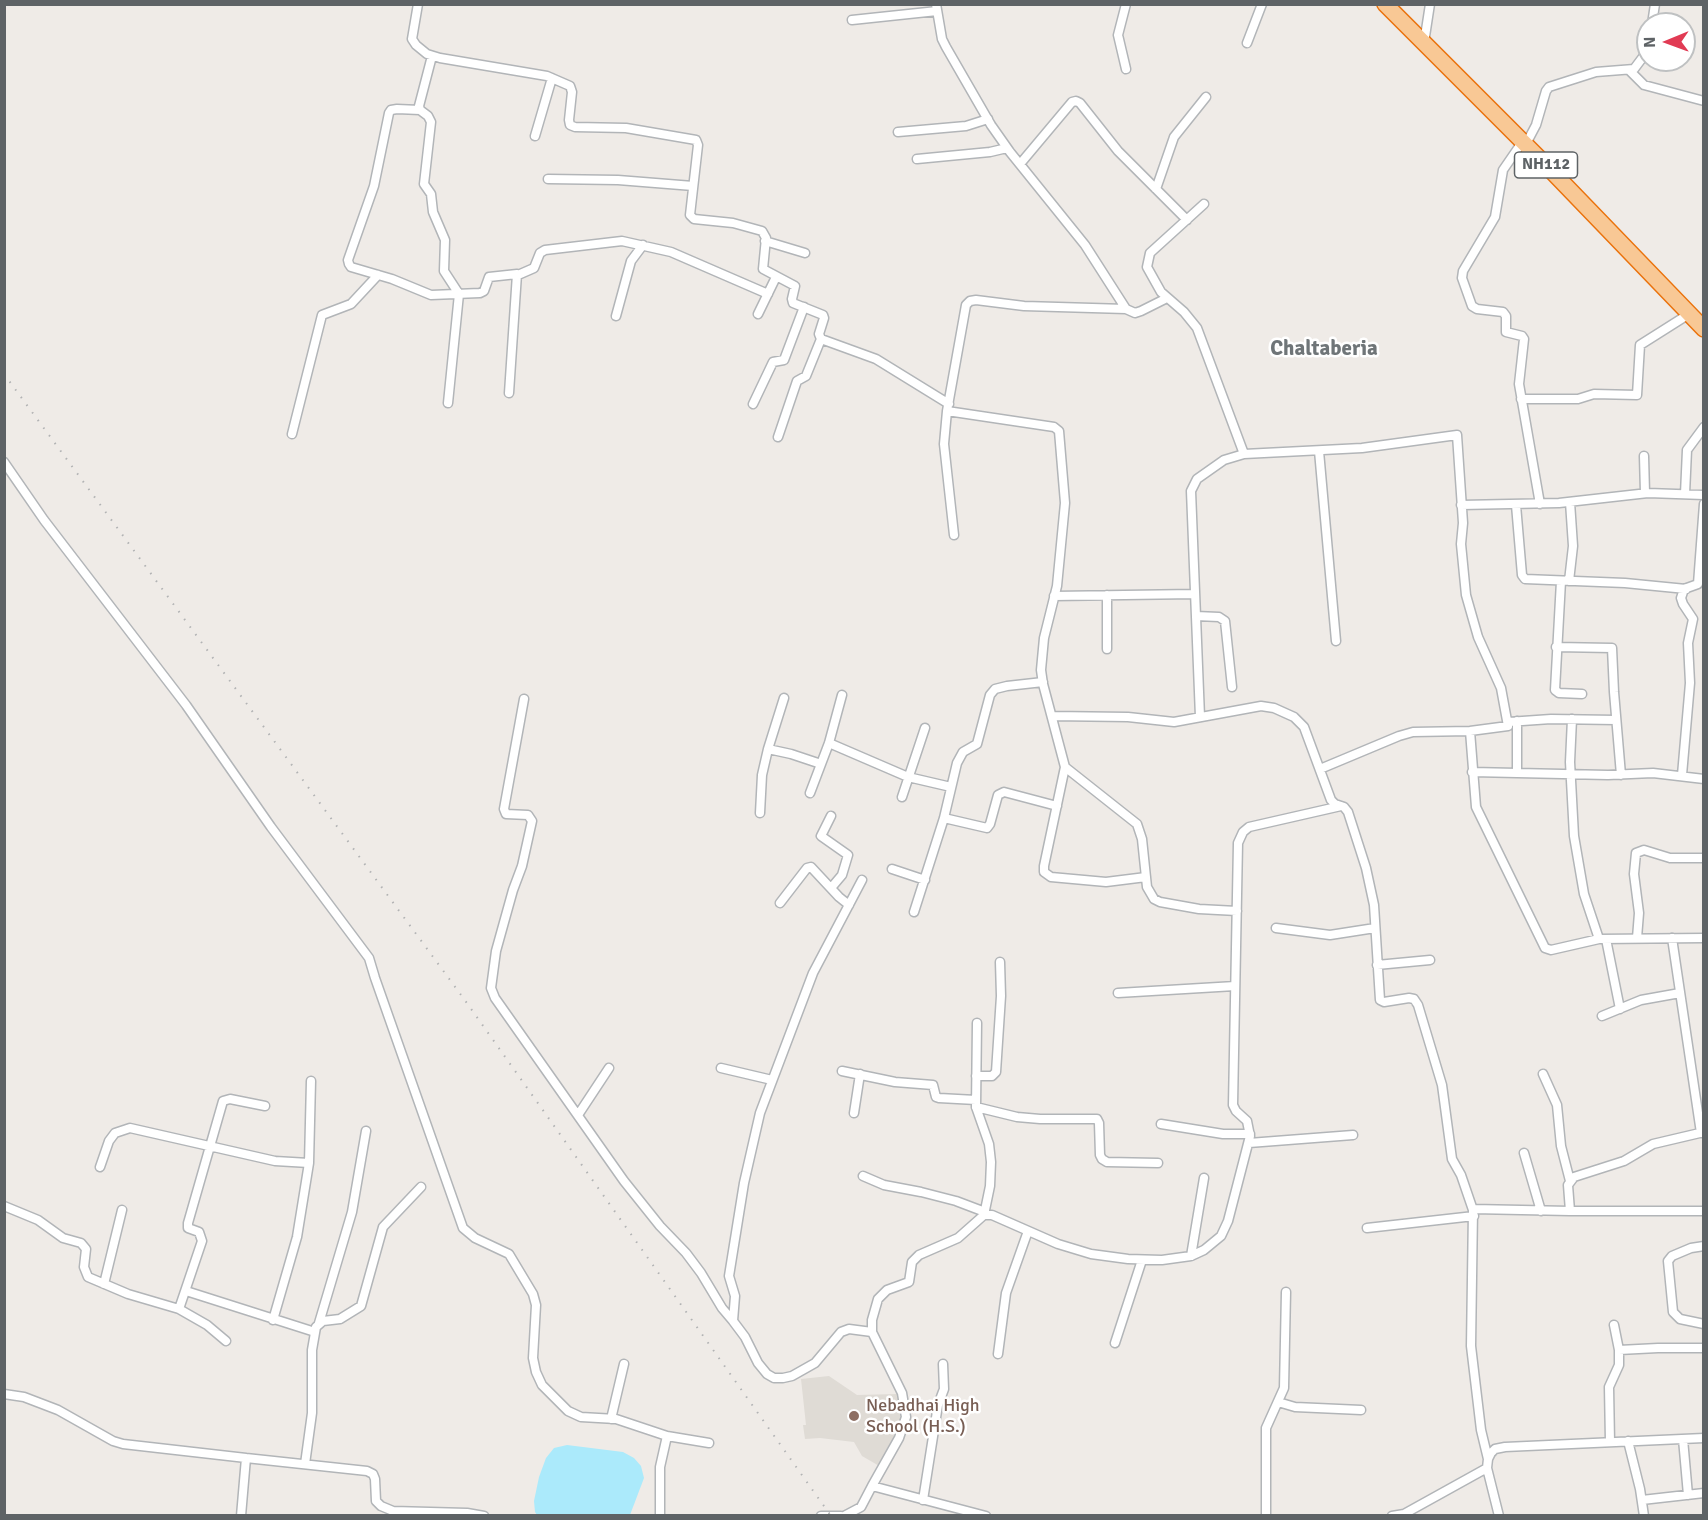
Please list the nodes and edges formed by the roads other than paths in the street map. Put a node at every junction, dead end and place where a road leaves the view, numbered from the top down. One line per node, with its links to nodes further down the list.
1 (418, 4): 10 (street)
2 (1126, 4): 12 (street)
3 (1262, 4): 8 (street)
4 (1385, 4): 9 (highway, NH112)
5 (1430, 4): 9 (street)
6 (937, 8): 7 (street); 18 (street)
7 (852, 20)
8 (1247, 44)
9 (1424, 44): 21 (highway, NH112)
10 (432, 56): 14 (street); 17 (street)
11 (1636, 68): 13 (street)
12 (1126, 69)
13 (1630, 71): 16 (street); 21 (street)
14 (552, 78): 20 (street); 26 (street)
15 (1206, 97): 27 (street)
16 (1704, 101)
17 (420, 110): 33 (street); 36 (street)
18 (988, 119): 19 (street); 22 (street)
19 (898, 132)
20 (535, 136)
21 (1524, 143): 41 (highway, NH112); 47 (street)
22 (1007, 147): 23 (street); 24 (street)
23 (917, 159)
24 (1020, 164): 27 (street); 40 (street)
25 (548, 179): 26 (street)
26 (693, 186): 30 (street)
27 (1156, 189): 29 (street)
28 (1204, 204): 29 (street)
29 (1187, 220): 38 (street)
30 (765, 241): 32 (street); 35 (street)
31 (643, 245): 34 (street); 37 (street); 43 (street)
32 (804, 253)
33 (378, 275): 36 (street); 52 (street)
34 (518, 275): 36 (street); 46 (street)
35 (776, 277): 37 (street); 39 (street)
36 (459, 294): 48 (street)
37 (768, 294): 42 (street)
38 (1167, 298): 40 (street); 55 (street)
39 (804, 307): 45 (street); 49 (street)
40 (1126, 309): 50 (street)
41 (1689, 314): 44 (highway, NH112); 47 (street)
42 (758, 315)
43 (616, 316)
44 (1704, 329)
45 (820, 339): 50 (street); 53 (street)
46 (509, 393)
47 (1521, 399): 62 (street)
48 (448, 403)
49 (753, 404)
50 (948, 407): 66 (street); 70 (street)
51 (1704, 427): 59 (street)
52 (292, 434)
53 (778, 437)
54 (1319, 451): 55 (street); 64 (street); 73 (street)
55 (1244, 453): 69 (street)
56 (1644, 456): 58 (street)
57 (4, 462): 193 (street)
58 (1645, 493): 59 (street); 61 (street)
59 (1685, 494): 60 (street)
60 (1704, 495)
61 (1570, 502): 62 (street); 67 (street)
62 (1540, 504): 65 (street)
63 (1704, 504): 68 (street)
64 (1461, 505): 65 (street); 86 (street)
65 (1516, 505): 67 (street)
66 (954, 535)
67 (1565, 581): 68 (street); 74 (street)
68 (1686, 589): 98 (street)
69 (1195, 594): 71 (street); 72 (street)
70 (1054, 596): 71 (street); 76 (street)
71 (1107, 596): 75 (street)
72 (1196, 616): 77 (street); 83 (street)
73 (1336, 641)
74 (1556, 647): 78 (street); 85 (street)
75 (1107, 649)
76 (1043, 682): 82 (street); 101 (street)
77 (1232, 687)
78 (1582, 694)
79 (843, 696): 89 (street)
80 (784, 698): 90 (street)
81 (524, 699): 145 (street)
82 (1052, 716): 83 (street); 92 (street)
83 (1200, 717): 93 (street)
84 (1572, 719): 85 (street); 86 (street); 96 (street)
85 (1616, 720): 97 (street)
86 (1512, 722): 88 (street); 95 (street)
87 (925, 728): 99 (street)
88 (1470, 731): 93 (street); 94 (street)
89 (829, 743): 91 (street); 99 (street)
90 (768, 749): 91 (street); 106 (street)
91 (821, 764): 102 (street)
92 (1065, 767): 104 (street); 111 (street)
93 (1320, 769): 105 (street)
94 (1473, 772): 95 (street); 123 (street)
95 (1517, 773): 96 (street)
96 (1570, 773): 97 (street); 123 (street)
97 (1621, 775): 98 (street)
98 (1682, 775): 100 (street)
99 (908, 777): 101 (street); 103 (street)
100 (1704, 779)
101 (951, 787): 108 (street)
102 (810, 793)
103 (902, 797)
104 (1057, 806): 108 (street); 111 (street)
105 (1341, 806): 117 (street); 120 (street)
106 (760, 813)
107 (831, 816): 114 (street)
108 (944, 818): 113 (street)
109 (1704, 858): 124 (street)
110 (892, 869): 113 (street)
111 (1146, 877): 117 (street)
112 (862, 880): 116 (street)
113 (926, 880): 118 (street)
114 (831, 888): 115 (street); 116 (street)
115 (780, 903)
116 (849, 905): 140 (street)
117 (1237, 911): 128 (street)
118 (914, 912)
119 (1276, 928): 120 (street)
120 (1375, 928): 127 (street)
121 (1672, 938): 122 (street); 124 (street); 130 (street)
122 (1704, 938)
123 (1603, 939): 124 (street); 131 (street)
124 (1637, 939)
125 (1430, 960): 127 (street)
126 (1000, 962): 139 (street)
127 (1377, 965): 166 (street)
128 (1235, 986): 129 (street); 150 (street)
129 (1118, 993)
130 (1680, 993): 131 (street); 148 (street)
131 (1620, 1009): 132 (street)
132 (1602, 1016)
133 (977, 1023): 139 (street)
134 (609, 1068): 145 (street)
135 (721, 1068): 140 (street)
136 (842, 1071): 137 (street)
137 (860, 1074): 142 (street); 144 (street)
138 (1543, 1074): 158 (street)
139 (976, 1076): 142 (street)
140 (772, 1080): 177 (street)
141 (311, 1081): 153 (street)
142 (976, 1103): 154 (street); 165 (street)
143 (265, 1106): 151 (street)
144 (854, 1113)
145 (578, 1115): 177 (street)
146 (1161, 1124): 150 (street)
147 (366, 1131): 178 (street)
148 (1702, 1132): 158 (street)
149 (1353, 1135): 150 (street)
150 (1249, 1139): 170 (street)
151 (211, 1146): 153 (street); 155 (street); 173 (street)
152 (1524, 1153): 162 (street)
153 (309, 1163): 176 (street)
154 (1158, 1163)
155 (99, 1167)
156 (863, 1176): 165 (street)
157 (1204, 1178): 170 (street)
158 (1570, 1181): 163 (street)
159 (421, 1187): 178 (street)
160 (4, 1206): 172 (street)
161 (122, 1210): 172 (street)
162 (1541, 1211): 163 (street); 166 (street)
163 (1570, 1211): 164 (street)
164 (1704, 1211)
165 (984, 1213): 168 (street); 182 (street)
166 (1473, 1213): 167 (street); 202 (street)
167 (1366, 1228)
168 (1028, 1231): 171 (street); 187 (street)
169 (1704, 1246): 179 (street)
170 (1191, 1256): 171 (street)
171 (1142, 1260): 184 (street)
172 (104, 1284): 175 (street)
173 (186, 1291): 175 (street); 176 (street)
174 (1286, 1292): 191 (street)
175 (179, 1308): 183 (street)
176 (273, 1320): 181 (street)
177 (733, 1321): 182 (street)
178 (319, 1323): 181 (street)
179 (1704, 1324)
180 (1614, 1325): 186 (street)
181 (315, 1332): 201 (street)
182 (872, 1332): 203 (street)
183 (226, 1341)
184 (1115, 1342)
185 (1704, 1348): 186 (street)
186 (1619, 1350): 197 (street)
187 (998, 1354)
188 (624, 1364): 193 (street)
189 (943, 1364): 206 (street)
190 (4, 1394): 200 (street)
191 (1278, 1402): 192 (street); 215 (street)
192 (1361, 1410)
193 (611, 1419): 194 (street)
194 (667, 1436): 199 (street); 211 (street)
195 (1704, 1438): 196 (street)
196 (1683, 1439): 198 (street); 205 (street)
197 (1610, 1442): 198 (street); 202 (street)
198 (1629, 1442): 207 (street)
199 (709, 1443)
200 (246, 1458): 201 (street); 209 (street)
201 (305, 1464): 208 (street)
202 (1487, 1464): 216 (street); 217 (street)
203 (872, 1486): 206 (street); 213 (street)
204 (1704, 1493): 205 (street)
205 (1688, 1495): 207 (street)
206 (923, 1500): 214 (street)
207 (1642, 1500): 218 (street)
208 (467, 1514): 210 (street)
209 (241, 1515)
210 (484, 1515)
211 (660, 1515)
212 (821, 1515): 213 (street)
213 (843, 1515)
214 (986, 1515)
215 (1266, 1515)
216 (1397, 1515)
217 (1499, 1515)
218 (1644, 1515)

